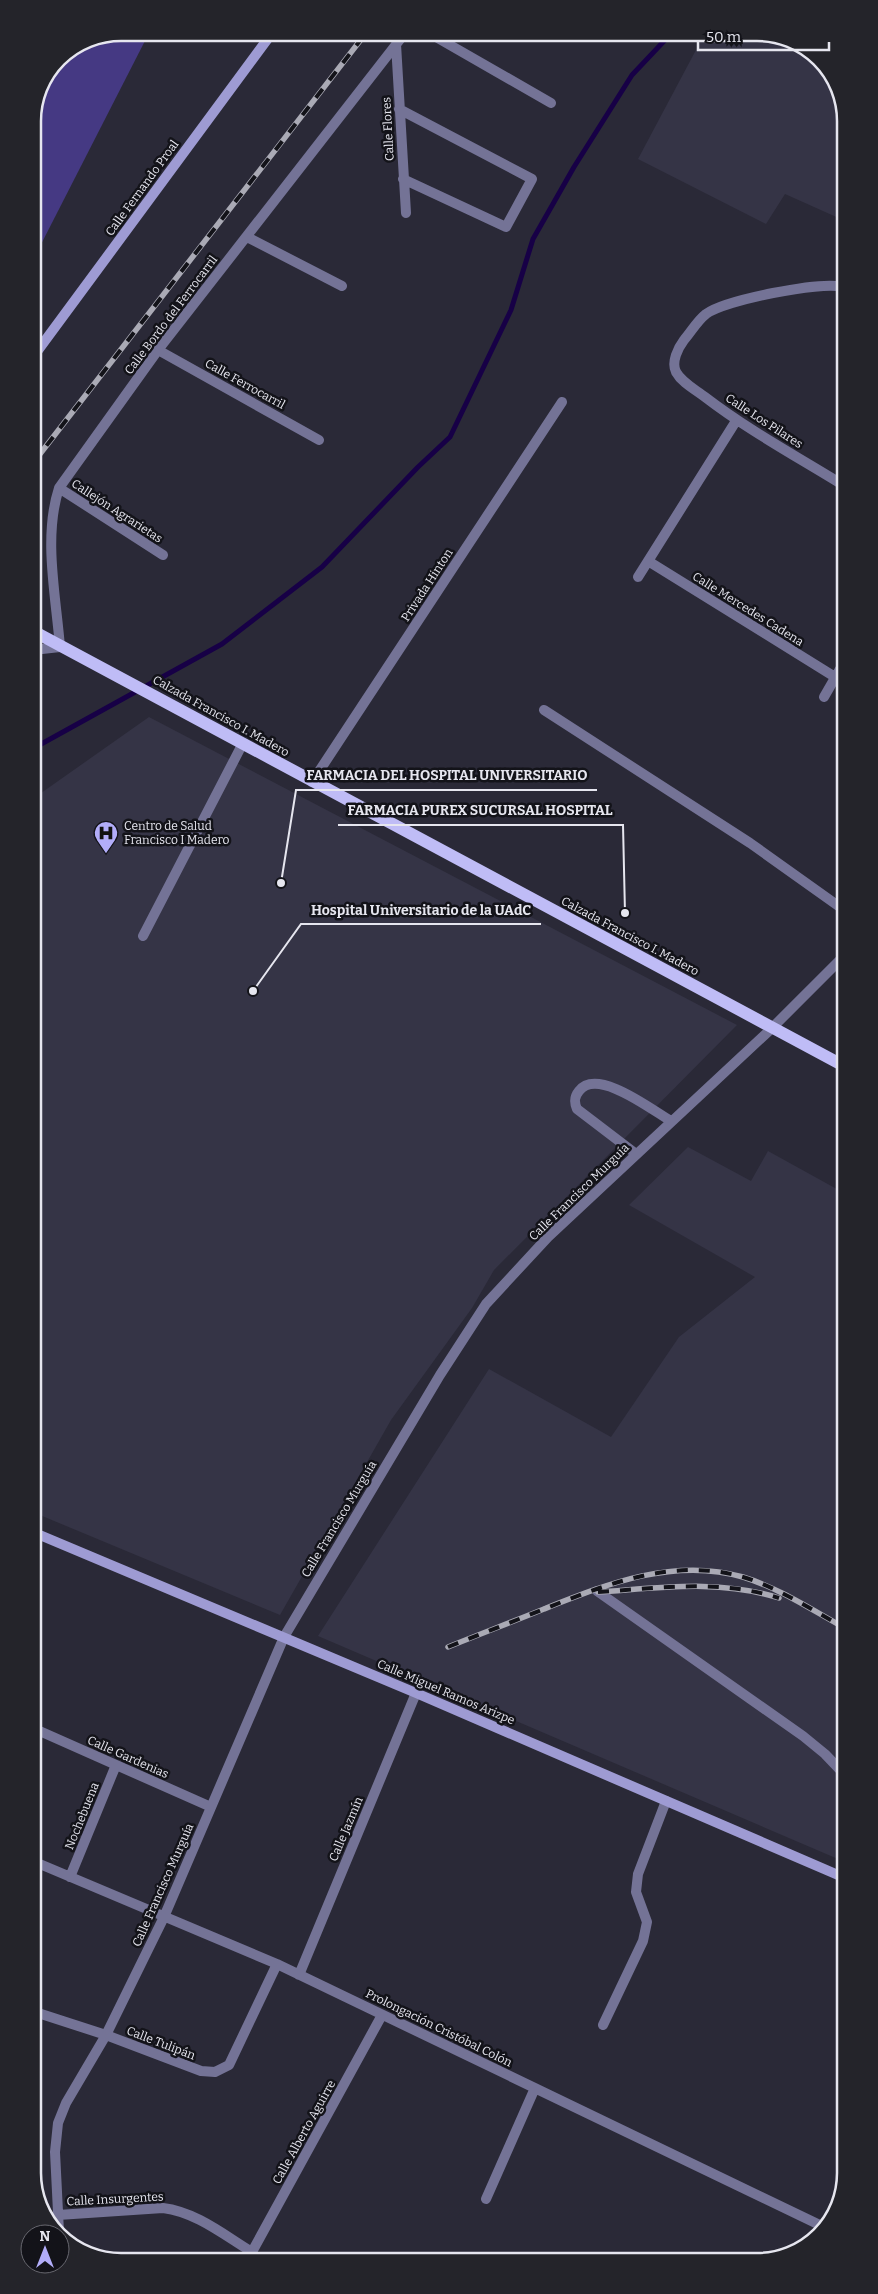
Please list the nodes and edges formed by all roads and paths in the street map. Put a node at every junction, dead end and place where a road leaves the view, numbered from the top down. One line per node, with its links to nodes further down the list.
1 (265, 41): 12 (main road, Calle Fernando Proal)
2 (398, 41): 4 (street, Calle Bordo del Ferrocarril)
3 (442, 41): 5 (street)
4 (396, 44): 6 (street, Calle Flores); 9 (street, Calle Bordo del Ferrocarril)
5 (550, 103)
6 (399, 109): 7 (street, Calle Flores); 7 (street)
7 (403, 179): 8 (street, Calle Flores)
8 (406, 213)
9 (247, 237): 10 (street); 13 (street, Calle Bordo del Ferrocarril)
10 (342, 286)
11 (837, 287): 15 (street, Calle Los Pilares)
12 (41, 346)
13 (158, 350): 16 (street, Calle Ferrocarril); 18 (street, Calle Bordo del Ferrocarril)
14 (562, 402): 30 (street, Privada Hinton)
15 (736, 421): 17 (street, Calle Los Pilares); 20 (street)
16 (319, 440)
17 (837, 481)
18 (59, 488): 19 (street, Callejón Agrarietas); 23 (street, Calle Bordo del Ferrocarril)
19 (163, 555)
20 (648, 561): 21 (street); 26 (street, Calle Mercedes Cadena)
21 (638, 577)
22 (41, 636): 23 (main road, Calzada Francisco I. Madero)
23 (60, 646): 24 (street); 29 (main road, Calzada Francisco I. Madero)
24 (41, 649)
25 (837, 674): 26 (street)
26 (835, 677): 27 (street)
27 (824, 697)
28 (544, 710): 31 (street)
29 (243, 743): 30 (main road, Calzada Francisco I. Madero); 32 (street)
30 (312, 782): 34 (main road, Calzada Francisco I. Madero)
31 (837, 905)
32 (142, 936)
33 (837, 963): 34 (street, Calle Francisco Murguía)
34 (772, 1028): 35 (main road, Calzada Francisco I. Madero); 36 (street, Calle Francisco Murguía)
35 (837, 1062)
36 (671, 1121): 37 (street, Calle Francisco Murguía); 37 (street)
37 (636, 1154): 40 (street, Calle Francisco Murguía)
38 (41, 1536): 40 (main road, Calle Miguel Ramos Arizpe)
39 (597, 1591): 44 (street)
40 (284, 1637): 41 (main road, Calle Miguel Ramos Arizpe); 46 (street, Calle Francisco Murguía)
41 (416, 1693): 45 (main road, Calle Miguel Ramos Arizpe); 52 (street, Calle Jazmín)
42 (41, 1733): 43 (street, Calle Gardenias)
43 (116, 1765): 46 (street, Calle Gardenias); 49 (street, Nochebuena)
44 (837, 1767)
45 (666, 1801): 48 (main road, Calle Miguel Ramos Arizpe); 55 (street)
46 (210, 1807): 50 (street, Calle Francisco Murguía)
47 (41, 1865): 49 (street, Prolongación Cristóbal Colón)
48 (837, 1875)
49 (70, 1877): 50 (street, Prolongación Cristóbal Colón)
50 (164, 1917): 51 (street, Prolongación Cristóbal Colón); 56 (street, Calle Francisco Murguía)
51 (277, 1964): 52 (street, Prolongación Cristóbal Colón); 56 (street, Calle Tulipán)
52 (299, 1975): 54 (street, Prolongación Cristóbal Colón)
53 (41, 2014): 56 (street, Calle Tulipán)
54 (382, 2015): 57 (street, Prolongación Cristóbal Colón); 63 (street, Calle Alberto Aguirre)
55 (603, 2025)
56 (106, 2035): 59 (street, Calle Francisco Murguía)
57 (535, 2088): 58 (street); 61 (street, Prolongación Cristóbal Colón)
58 (486, 2199)
59 (58, 2216): 60 (street, Calle Francisco Murguía); 62 (street, Calle Insurgentes)
60 (59, 2223)
61 (818, 2224)
62 (246, 2253)
63 (252, 2253)

